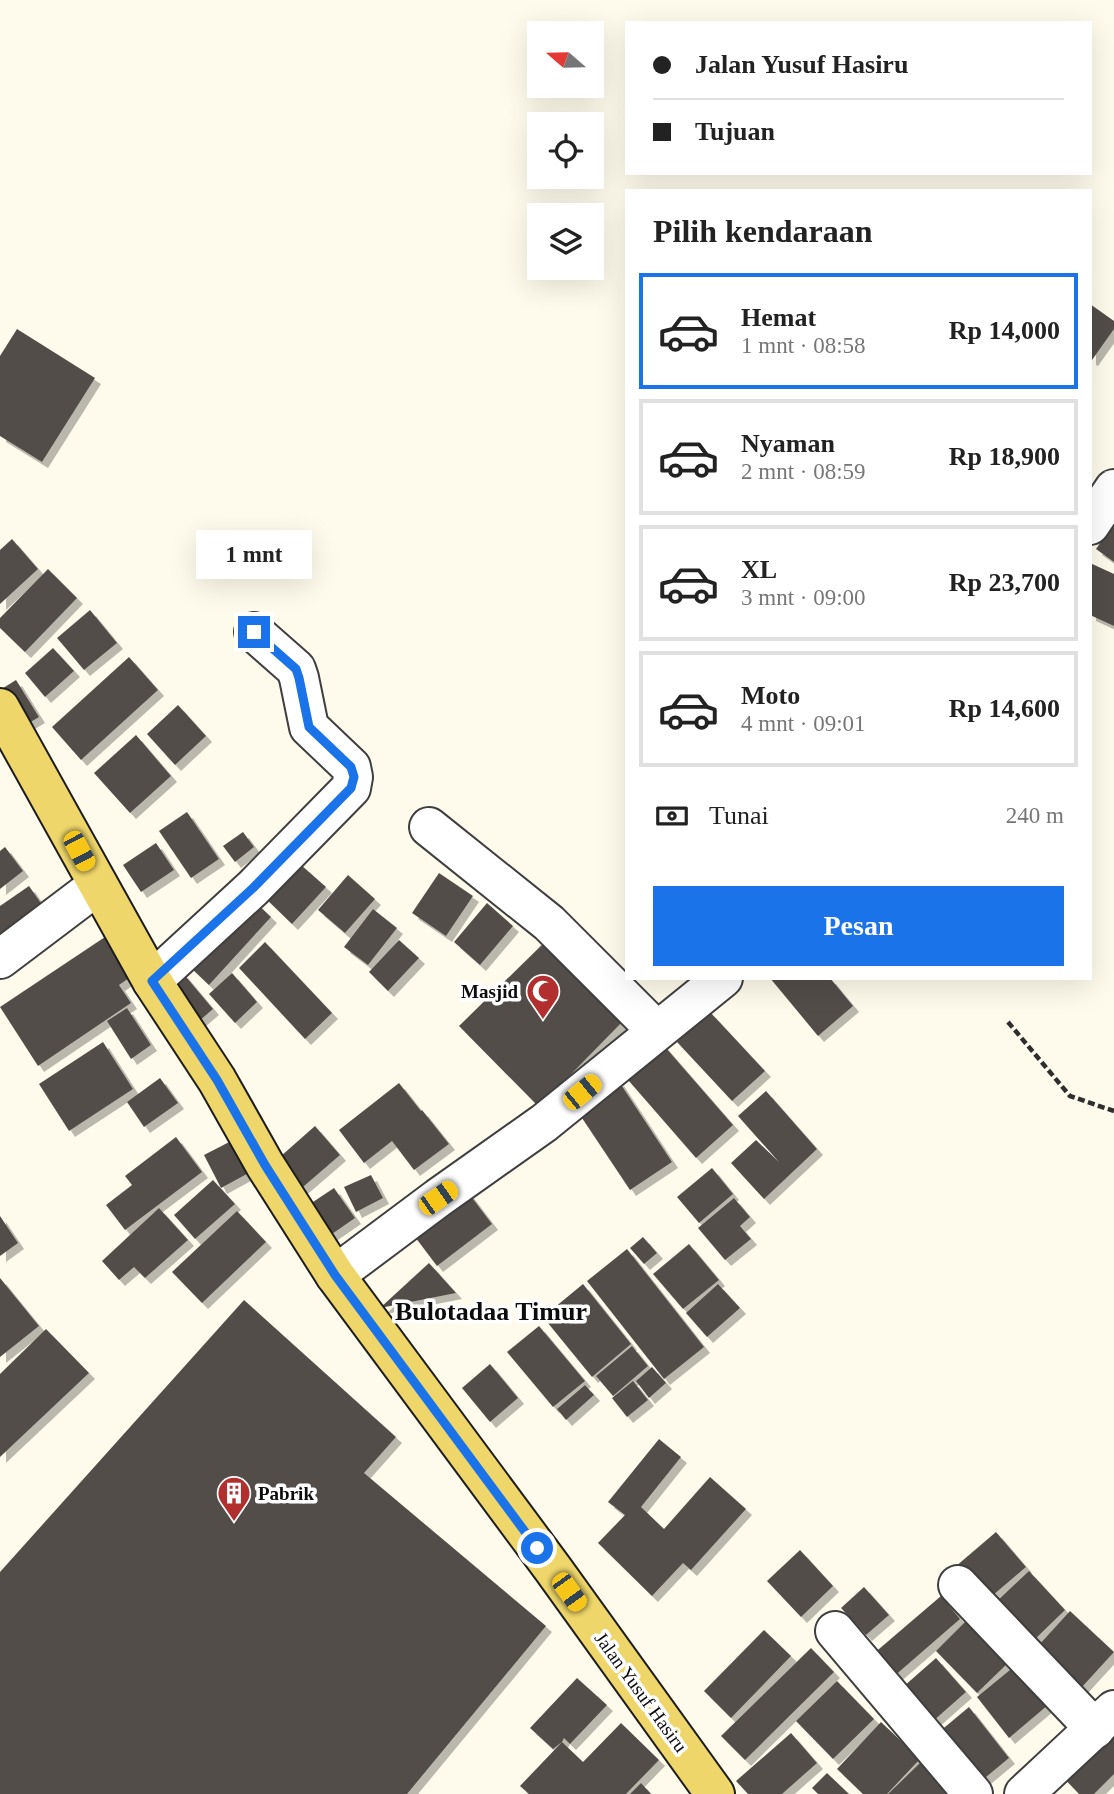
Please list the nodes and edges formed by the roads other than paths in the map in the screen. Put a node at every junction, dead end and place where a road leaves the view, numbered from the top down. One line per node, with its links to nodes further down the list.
1 (1114, 489): 2 (street)
2 (1092, 522)
3 (254, 632): 9 (street)
4 (0, 708): 6 (main road, Jalan Yusuf Hasiru)
5 (429, 827): 10 (street)
6 (98, 885): 7 (street); 9 (main road, Jalan Yusuf Hasiru)
7 (0, 959)
8 (720, 980): 10 (street)
9 (152, 981): 11 (main road, Jalan Yusuf Hasiru)
10 (656, 1030): 11 (street)
11 (335, 1275): 16 (main road, Jalan Yusuf Hasiru)
12 (958, 1585): 14 (street)
13 (835, 1631): 17 (street)
14 (1104, 1720): 15 (street)
15 (1033, 1791)
16 (715, 1794)
17 (974, 1794)

